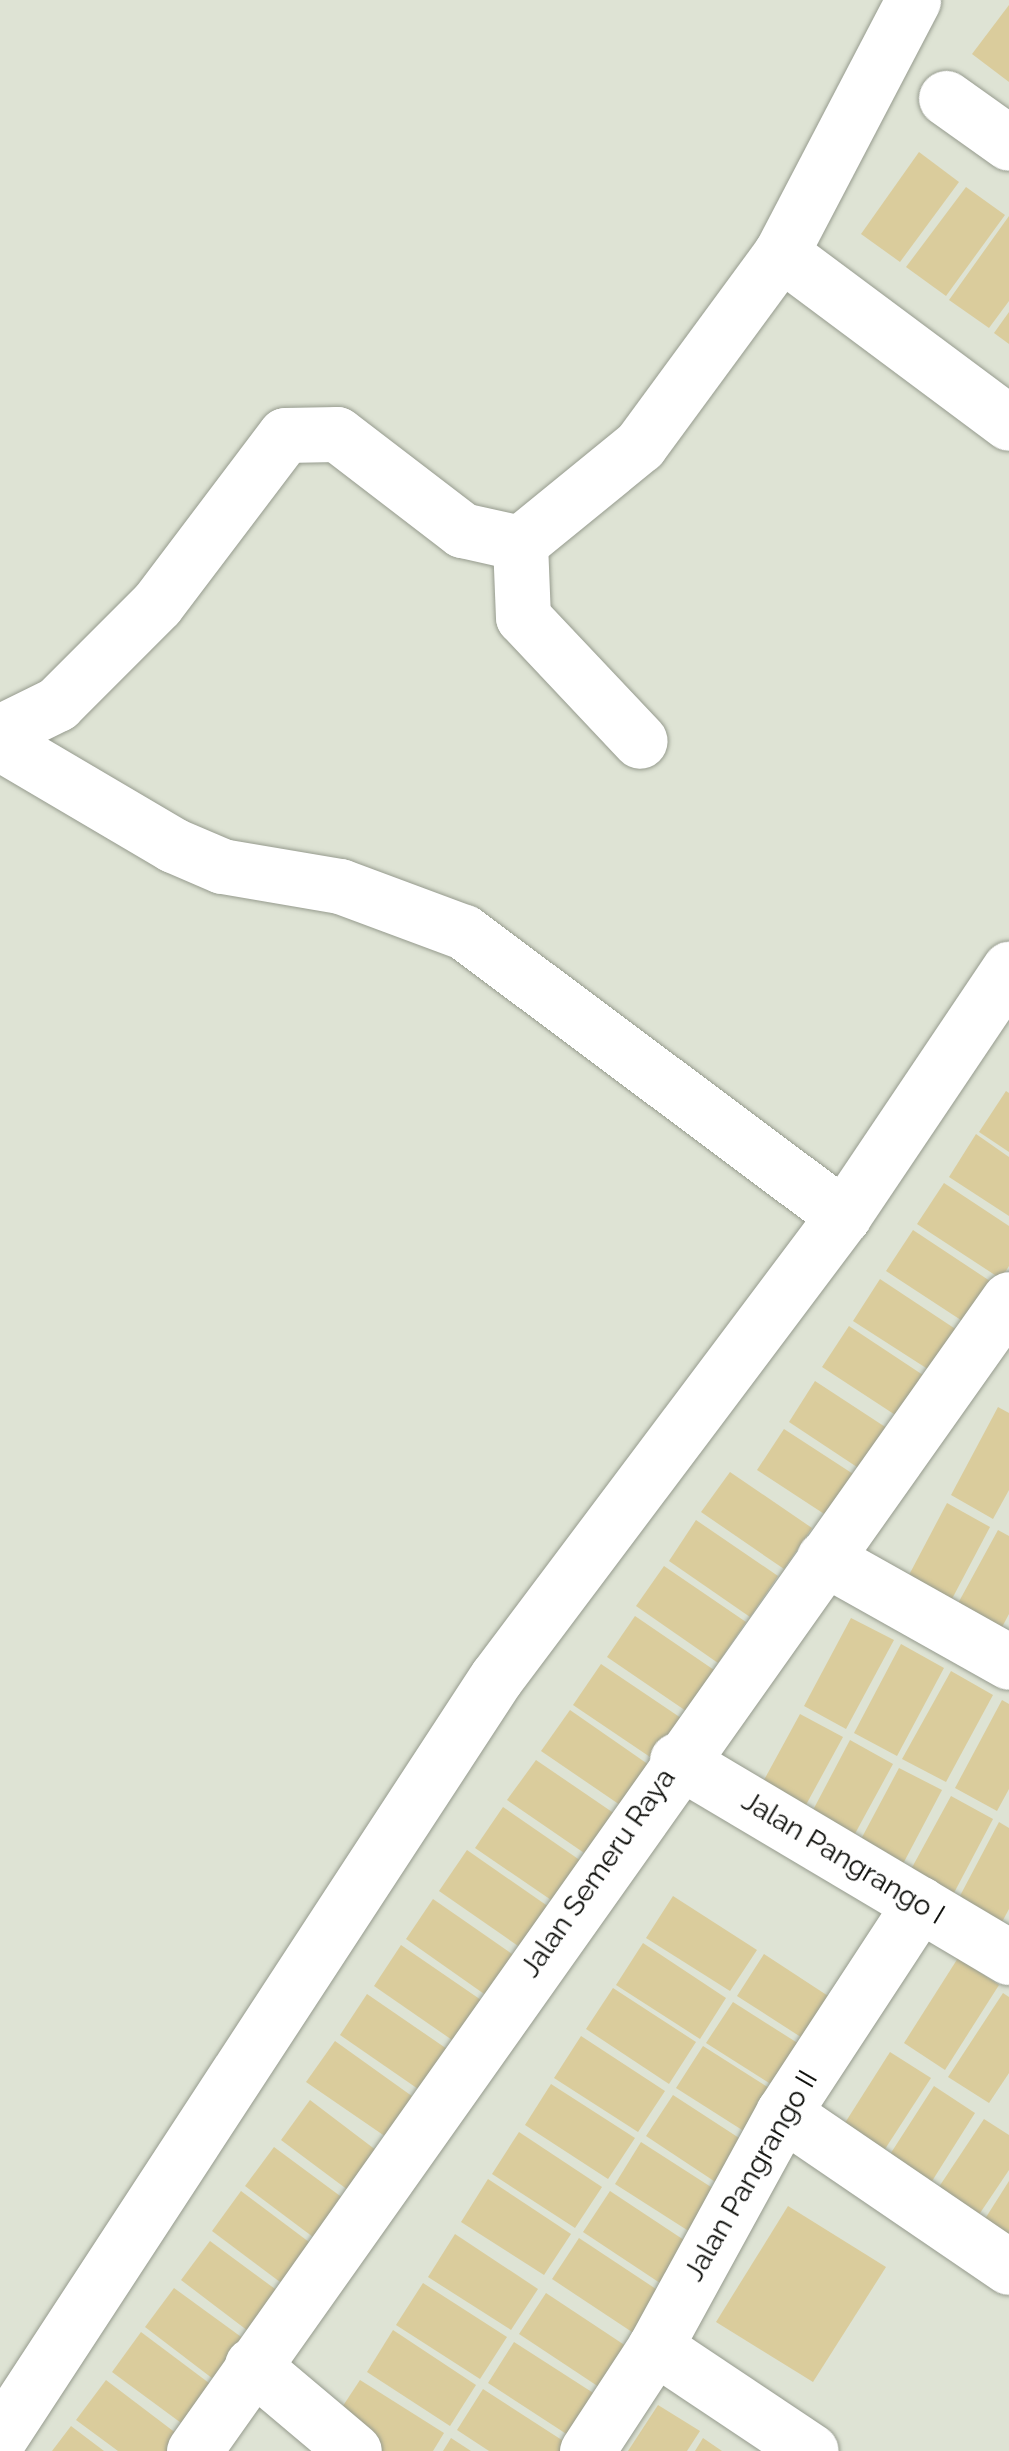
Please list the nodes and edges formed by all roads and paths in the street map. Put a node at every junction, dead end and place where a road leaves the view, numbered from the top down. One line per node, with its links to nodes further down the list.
1 (913, 0): 4 (street)
2 (946, 98): 3 (street)
3 (1009, 142)
4 (781, 253): 5 (street); 6 (street)
5 (1009, 423)
6 (520, 543): 7 (street); 8 (street)
7 (0, 732)
8 (640, 741)
9 (0, 743): 11 (street)
10 (1009, 969): 11 (street)
11 (843, 1216): 23 (street)
12 (1009, 1299): 13 (street, Jalan Semeru Raya)
13 (990, 1369): 14 (street, Jalan Semeru Raya)
14 (824, 1558): 15 (street); 16 (street, Jalan Semeru Raya)
15 (1009, 1662)
16 (677, 1760): 17 (street, Jalan Pangrango I); 22 (street, Jalan Semeru Raya)
17 (920, 1904): 18 (street, Jalan Pangrango I); 19 (street, Jalan Pangrango II)
18 (1009, 1957)
19 (783, 2113): 20 (street); 21 (street, Jalan Pangrango II)
20 (1009, 2267)
21 (655, 2347): 26 (street, Jalan Pangrango II); 27 (street)
22 (252, 2365): 24 (street, Jalan Semeru Raya); 25 (street)
23 (0, 2437)
24 (194, 2451)
25 (354, 2451)
26 (587, 2451)
27 (812, 2451)

